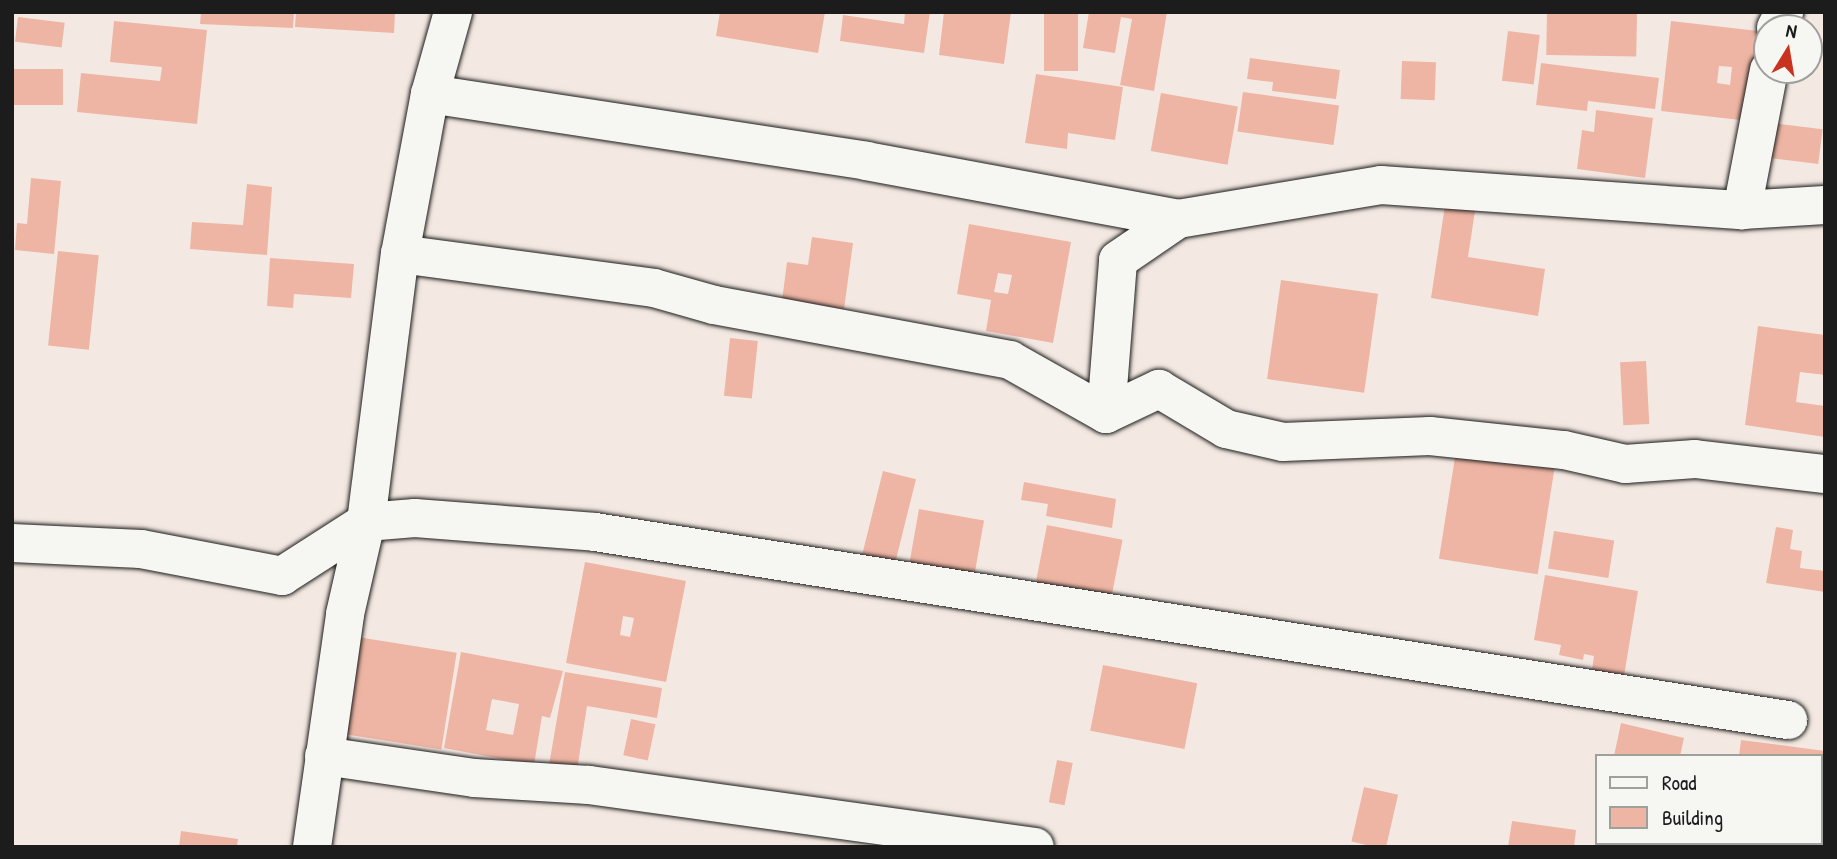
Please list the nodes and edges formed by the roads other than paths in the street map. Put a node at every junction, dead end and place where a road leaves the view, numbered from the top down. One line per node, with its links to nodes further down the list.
1 (453, 12): 3 (street)
2 (1766, 84): 5 (street)
3 (429, 94): 6 (street); 7 (street)
4 (1825, 205): 5 (street)
5 (1742, 210): 6 (street)
6 (1178, 219): 8 (street)
7 (400, 254): 8 (street); 10 (street)
8 (1106, 414): 9 (street)
9 (1825, 474)
10 (366, 522): 11 (street); 12 (street); 13 (street)
11 (12, 543)
12 (1788, 720)
13 (324, 756): 14 (street); 15 (street)
14 (312, 847)
15 (1035, 847)

